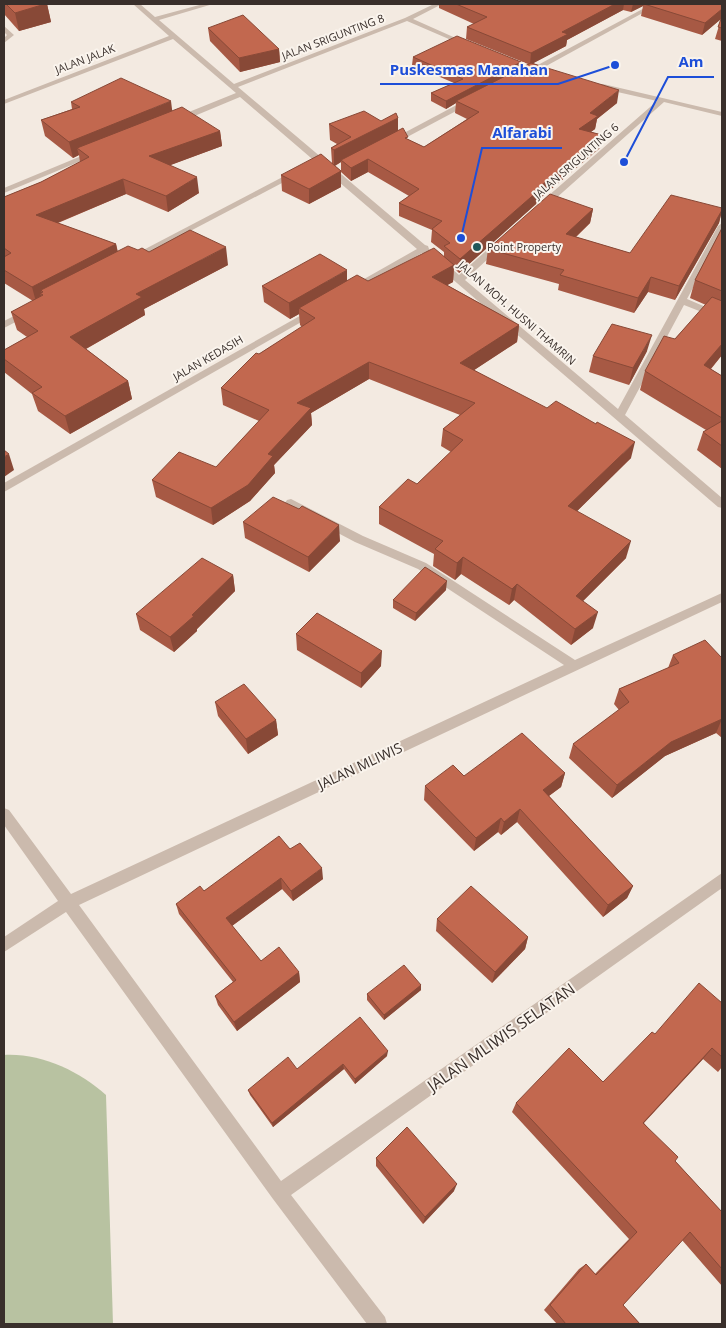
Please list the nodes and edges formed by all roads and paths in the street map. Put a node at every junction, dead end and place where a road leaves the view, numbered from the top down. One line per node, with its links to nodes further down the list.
1 (136, 4): 5 (street, JALAN MOH. HUSNI THAMRIN)
2 (210, 4): 5 (street)
3 (439, 4): 6 (street, JALAN SRIGUNTING 8)
4 (656, 4): 11 (street)
5 (154, 19): 8 (street, JALAN MOH. HUSNI THAMRIN)
6 (407, 19): 10 (street); 15 (street, JALAN SRIGUNTING 8)
7 (4, 28): 9 (street)
8 (174, 36): 15 (street, JALAN MOH. HUSNI THAMRIN); 19 (street, JALAN JALAK)
9 (4, 41)
10 (473, 48)
11 (529, 68): 12 (street); 13 (street)
12 (542, 72)
13 (515, 79)
14 (597, 85): 18 (street)
15 (233, 87): 16 (street, JALAN MOH. HUSNI THAMRIN)
16 (241, 94): 21 (street); 24 (street, JALAN MOH. HUSNI THAMRIN)
17 (480, 96): 22 (street)
18 (662, 100): 20 (street); 28 (street, JALAN SRIGUNTING 6)
19 (4, 102)
20 (722, 114)
21 (168, 124)
22 (385, 145)
23 (104, 150): 27 (street)
24 (320, 160): 25 (street); 31 (street, JALAN MOH. HUSNI THAMRIN)
25 (311, 165)
26 (302, 170): 32 (street)
27 (4, 192)
28 (534, 213)
29 (722, 226): 35 (street)
30 (505, 239): 33 (street)
31 (425, 248): 33 (street, JALAN MOH. HUSNI THAMRIN); 34 (street)
32 (127, 261)
33 (460, 279): 40 (street, JALAN MOH. HUSNI THAMRIN)
34 (347, 292)
35 (681, 300): 38 (street); 40 (street)
36 (39, 306): 39 (street)
37 (322, 307): 41 (street, JALAN KEDASIH)
38 (722, 316)
39 (4, 324)
40 (619, 416): 43 (street, JALAN MOH. HUSNI THAMRIN)
41 (4, 488)
42 (290, 503): 45 (street)
43 (722, 504)
44 (722, 597): 45 (street, JALAN MLIWIS)
45 (575, 666): 48 (street, JALAN MLIWIS)
46 (4, 814): 48 (street)
47 (722, 880): 50 (street, JALAN MLIWIS SELATAN)
48 (69, 902): 49 (street, JALAN MLIWIS); 50 (street)
49 (4, 944)
50 (279, 1193): 51 (street)
51 (378, 1324)

